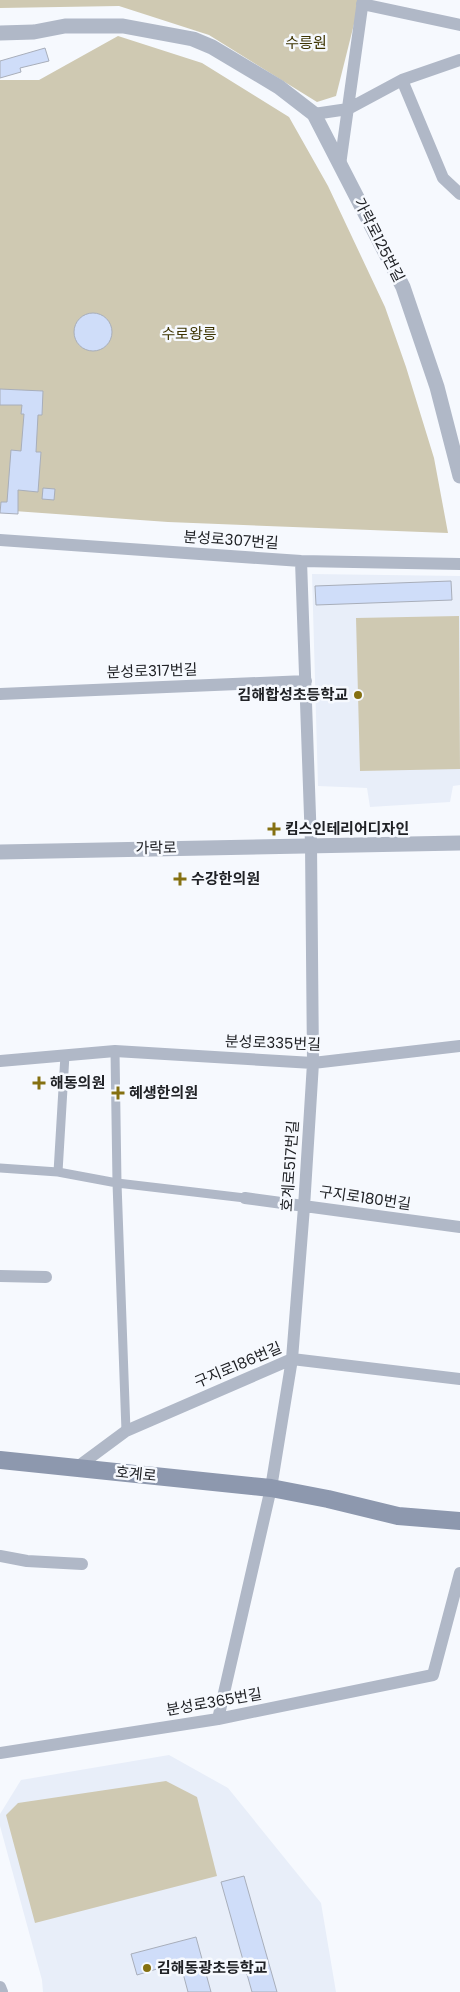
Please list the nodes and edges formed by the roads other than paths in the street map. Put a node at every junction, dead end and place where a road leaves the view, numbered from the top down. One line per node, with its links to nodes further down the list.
1 (362, 2): 2 (street); 6 (street)
2 (460, 25)
3 (0, 33): 7 (street)
4 (460, 60): 5 (street)
5 (402, 80): 6 (street); 9 (street)
6 (348, 109): 7 (street); 8 (street)
7 (314, 114): 8 (street, 가락로125번길)
8 (340, 165): 10 (street, 가락로125번길)
9 (460, 194)
10 (460, 476)
11 (0, 540): 12 (street, 분성로307번길)
12 (302, 561): 13 (street, 분성로307번길); 14 (street)
13 (460, 564)
14 (306, 681): 15 (street, 분성로317번길); 17 (street)
15 (0, 694)
16 (460, 842): 17 (street, 가락로)
17 (311, 844): 18 (street, 가락로); 23 (street, 호계로517번길)
18 (0, 852)
19 (460, 1046): 23 (street, 분성로335번길)
20 (115, 1051): 21 (street, 분성로335번길); 23 (street, 분성로335번길); 26 (street)
21 (65, 1055): 22 (street, 분성로335번길); 25 (street)
22 (0, 1061)
23 (313, 1063): 28 (street, 호계로517번길)
24 (0, 1168): 25 (street, 구지로180번길)
25 (58, 1172): 26 (street, 구지로180번길)
26 (117, 1183): 27 (street, 구지로180번길); 34 (street)
27 (245, 1198): 28 (street, 구지로180번길)
28 (304, 1207): 29 (street, 구지로180번길); 32 (street, 호계로517번길)
29 (460, 1227)
30 (0, 1276): 31 (street)
31 (46, 1277)
32 (292, 1359): 33 (street, 구지로186번길); 34 (street, 구지로186번길); 37 (street, 호계로517번길)
33 (460, 1379)
34 (126, 1430): 36 (street, 구지로186번길)
35 (0, 1460): 36 (main road, 호계로)
36 (76, 1468): 37 (main road, 호계로)
37 (272, 1488): 38 (main road, 호계로); 42 (street)
38 (460, 1521)
39 (0, 1556): 40 (street)
40 (82, 1564)
41 (460, 1573): 42 (street, 분성로365번길)
42 (218, 1719): 43 (street, 분성로365번길)
43 (0, 1754)
44 (0, 1986): 45 (street)
45 (2, 1992)

